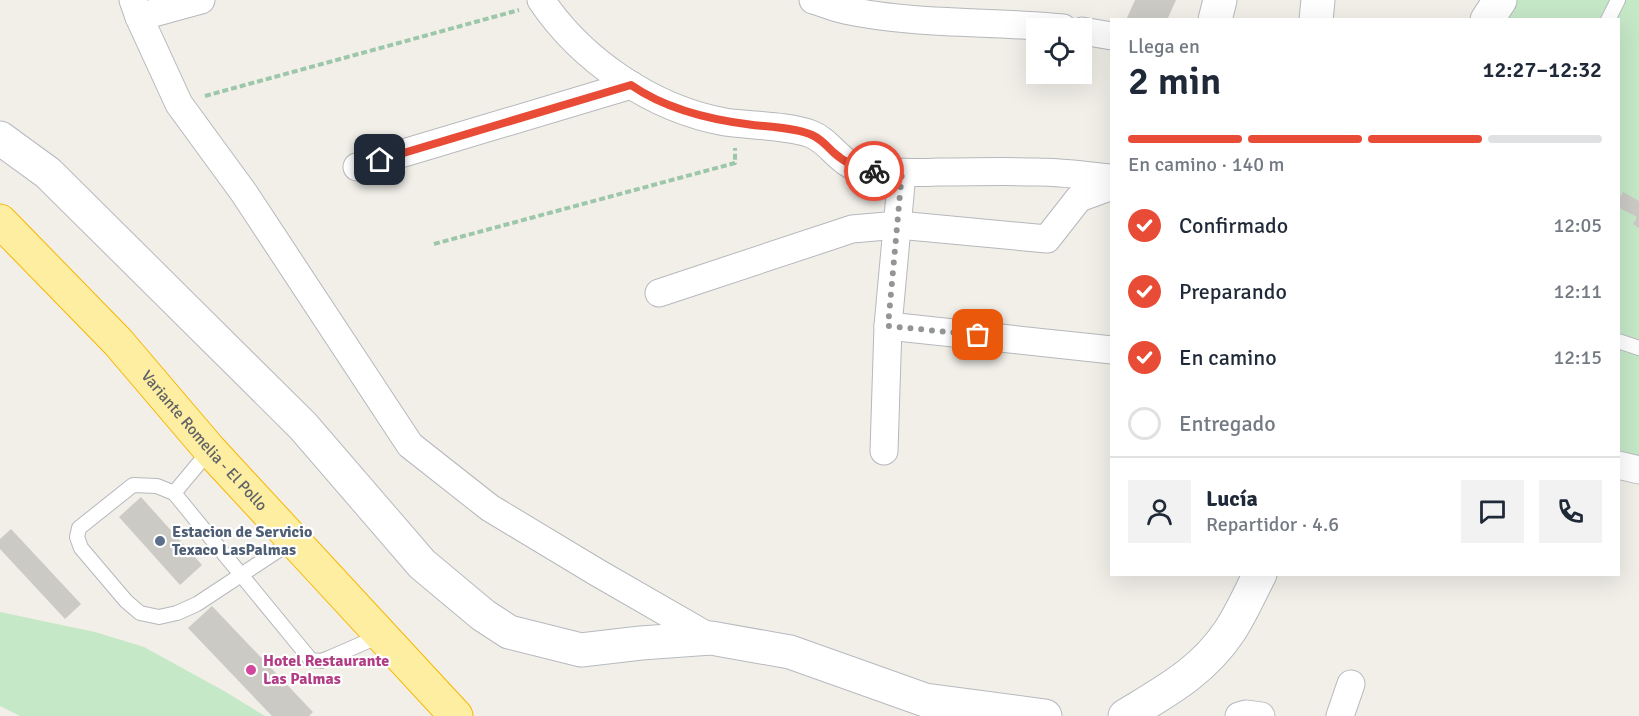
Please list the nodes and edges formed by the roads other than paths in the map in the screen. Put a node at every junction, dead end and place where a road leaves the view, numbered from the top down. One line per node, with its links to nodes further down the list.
1 (201, 0): 8 (street)
2 (813, 0): 14 (street)
3 (1220, 0): 9 (main road); 10 (main road)
4 (1318, 0): 11 (main road)
5 (1500, 0): 12 (main road)
6 (1618, 0): 13 (lane)
7 (542, 2): 17 (street)
8 (136, 9): 39 (street)
9 (1216, 18)
10 (1222, 18)
11 (1316, 18)
12 (1488, 18)
13 (1609, 18)
14 (1026, 26)
15 (1092, 33): 16 (street)
16 (1110, 36)
17 (631, 85): 19 (street); 20 (street)
18 (0, 138): 39 (main road)
19 (357, 167)
20 (902, 172): 21 (street); 24 (street)
21 (1110, 178)
22 (1110, 187): 24 (street)
23 (0, 221): 30 (highway, Variante Romelia - El Pollo)
24 (898, 225): 25 (street); 26 (street)
25 (658, 293)
26 (888, 326): 29 (street); 31 (street)
27 (1620, 342): 28 (lane)
28 (1639, 348)
29 (1110, 350)
30 (210, 450): 34 (lane); 35 (highway, Variante Romelia - El Pollo)
31 (884, 451)
32 (1620, 465): 33 (street)
33 (1639, 470)
34 (174, 494): 36 (lane); 36 (lane)
35 (294, 540): 36 (lane); 38 (highway, Variante Romelia - El Pollo)
36 (241, 575): 38 (lane)
37 (1259, 576): 43 (main road)
38 (382, 635): 41 (highway, Variante Romelia - El Pollo)
39 (711, 638): 42 (main road)
40 (1351, 684): 46 (street)
41 (456, 716)
42 (1045, 716)
43 (1125, 716)
44 (1239, 716): 45 (street)
45 (1262, 716)
46 (1340, 716)

